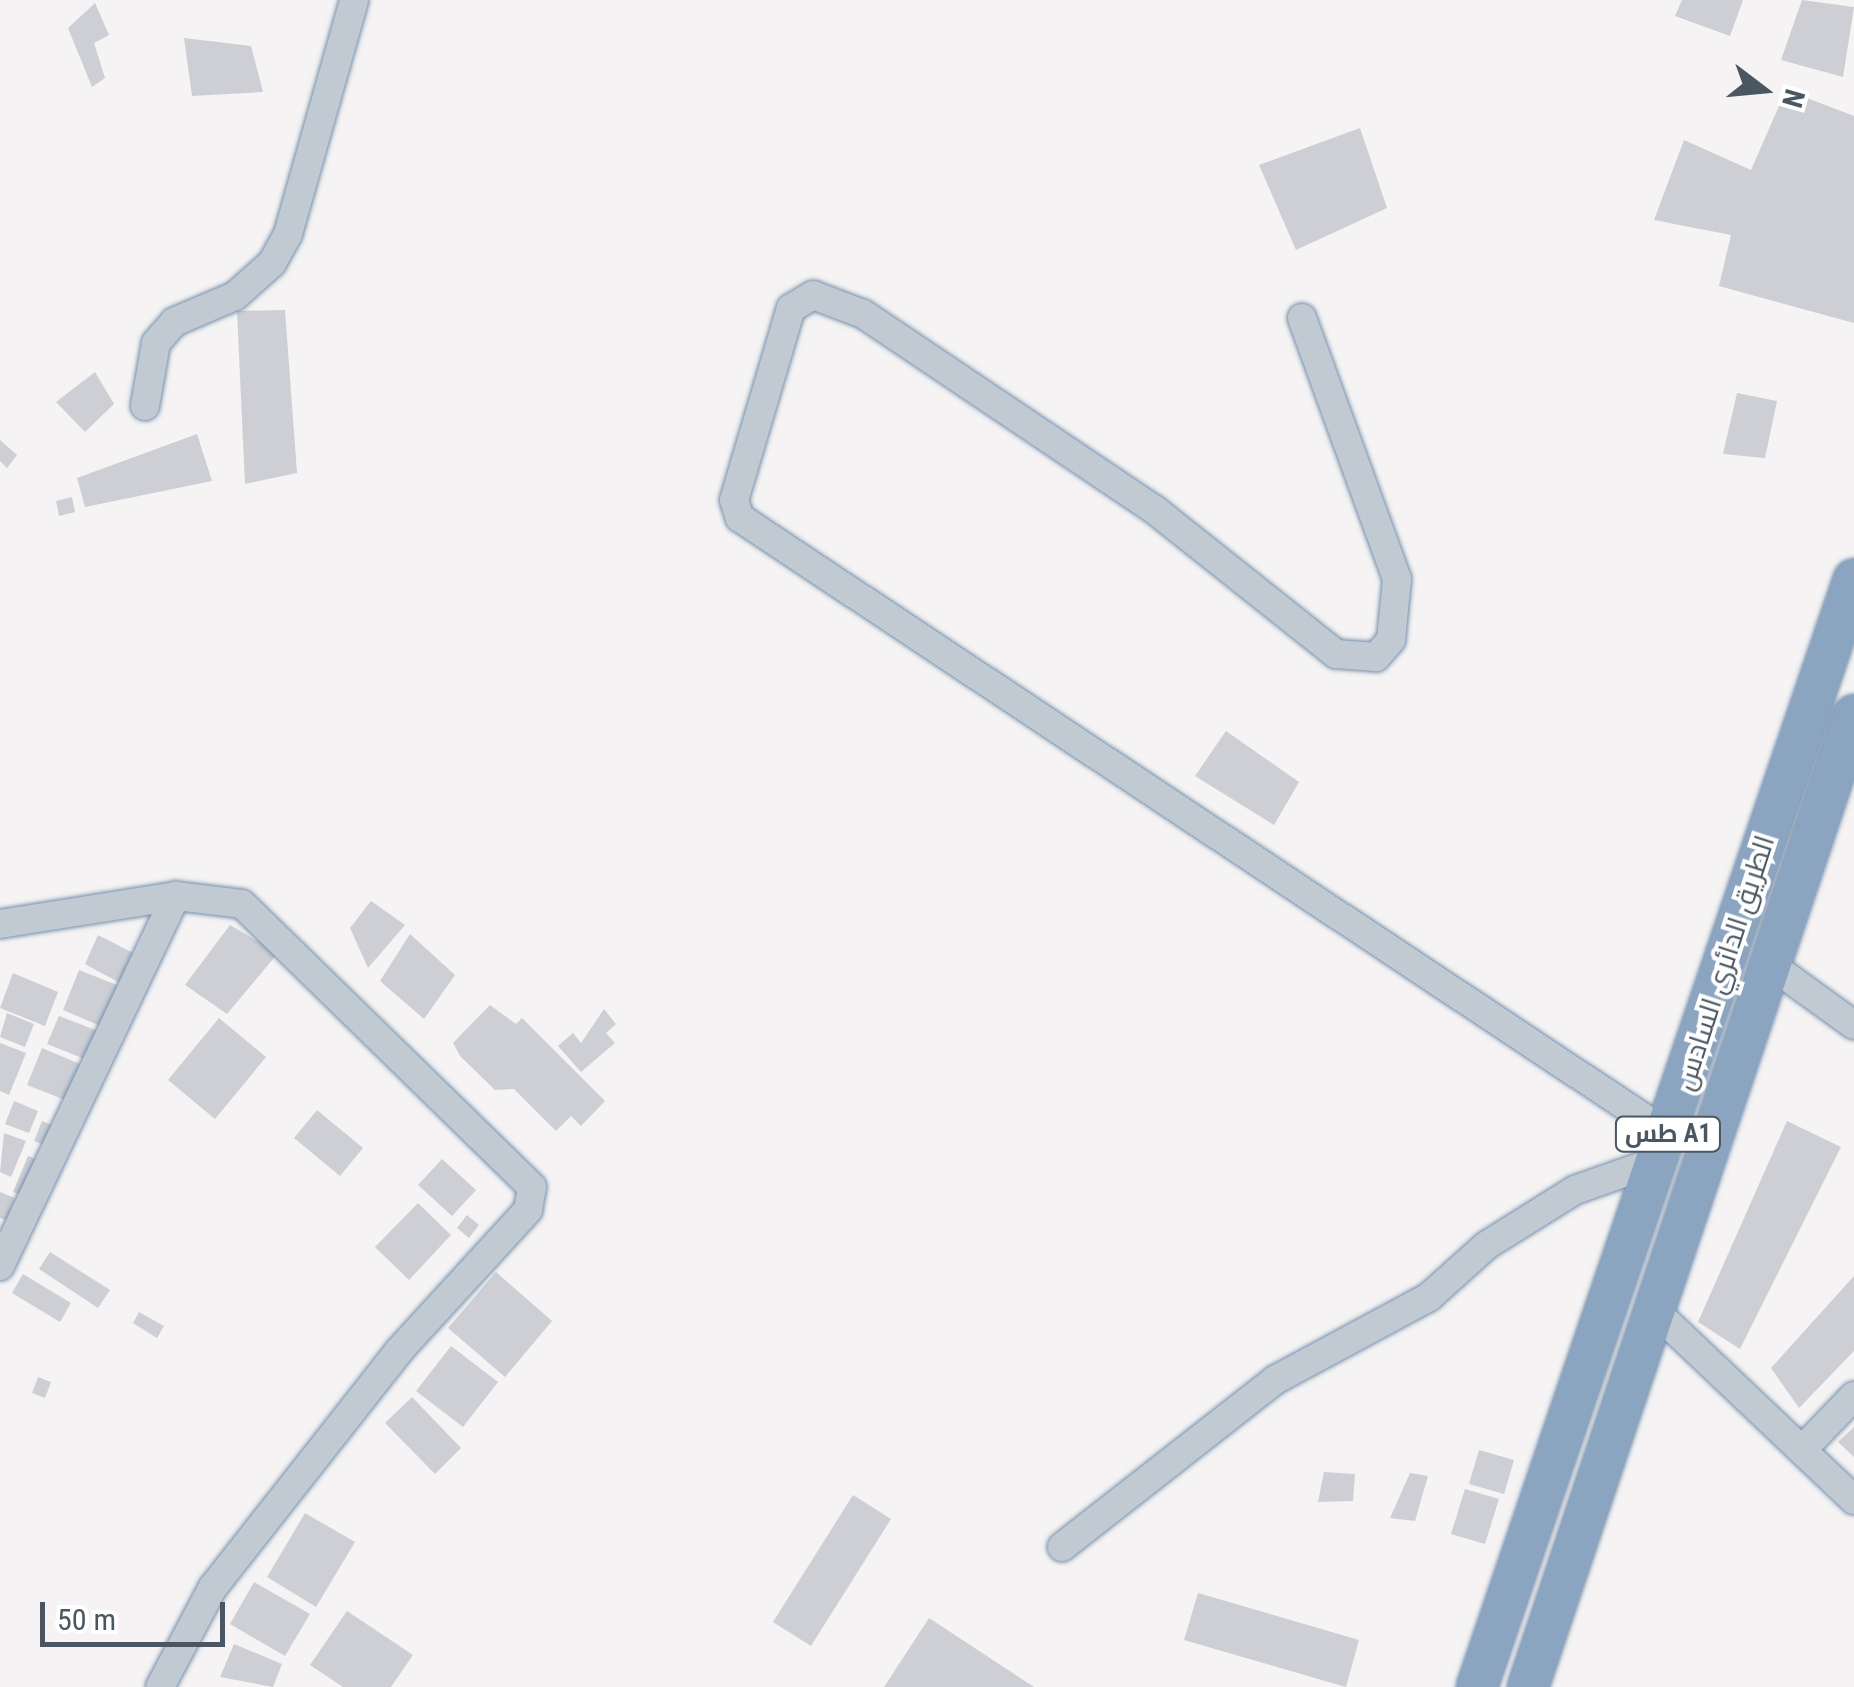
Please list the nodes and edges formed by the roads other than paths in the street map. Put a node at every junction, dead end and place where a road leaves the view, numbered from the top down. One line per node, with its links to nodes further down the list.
1 (354, 0): 3 (street)
2 (1302, 318): 10 (street)
3 (145, 406)
4 (1854, 580): 10 (highway, الطريق الدائري السادس / طس A1)
5 (1854, 715): 8 (highway, الطريق الدائري السادس / طس A1)
6 (176, 896): 7 (street); 11 (street); 17 (street)
7 (0, 924)
8 (1772, 965): 9 (street); 12 (highway, الطريق الدائري السادس / طس A1)
9 (1854, 1025)
10 (1662, 1147): 16 (street); 18 (highway, الطريق الدائري السادس / طس A1)
11 (0, 1266)
12 (1654, 1310): 14 (street); 19 (highway, الطريق الدائري السادس / طس A1)
13 (1854, 1396): 14 (street)
14 (1802, 1450): 15 (street)
15 (1854, 1500)
16 (1062, 1547)
17 (160, 1687)
18 (1477, 1687)
19 (1528, 1687)

